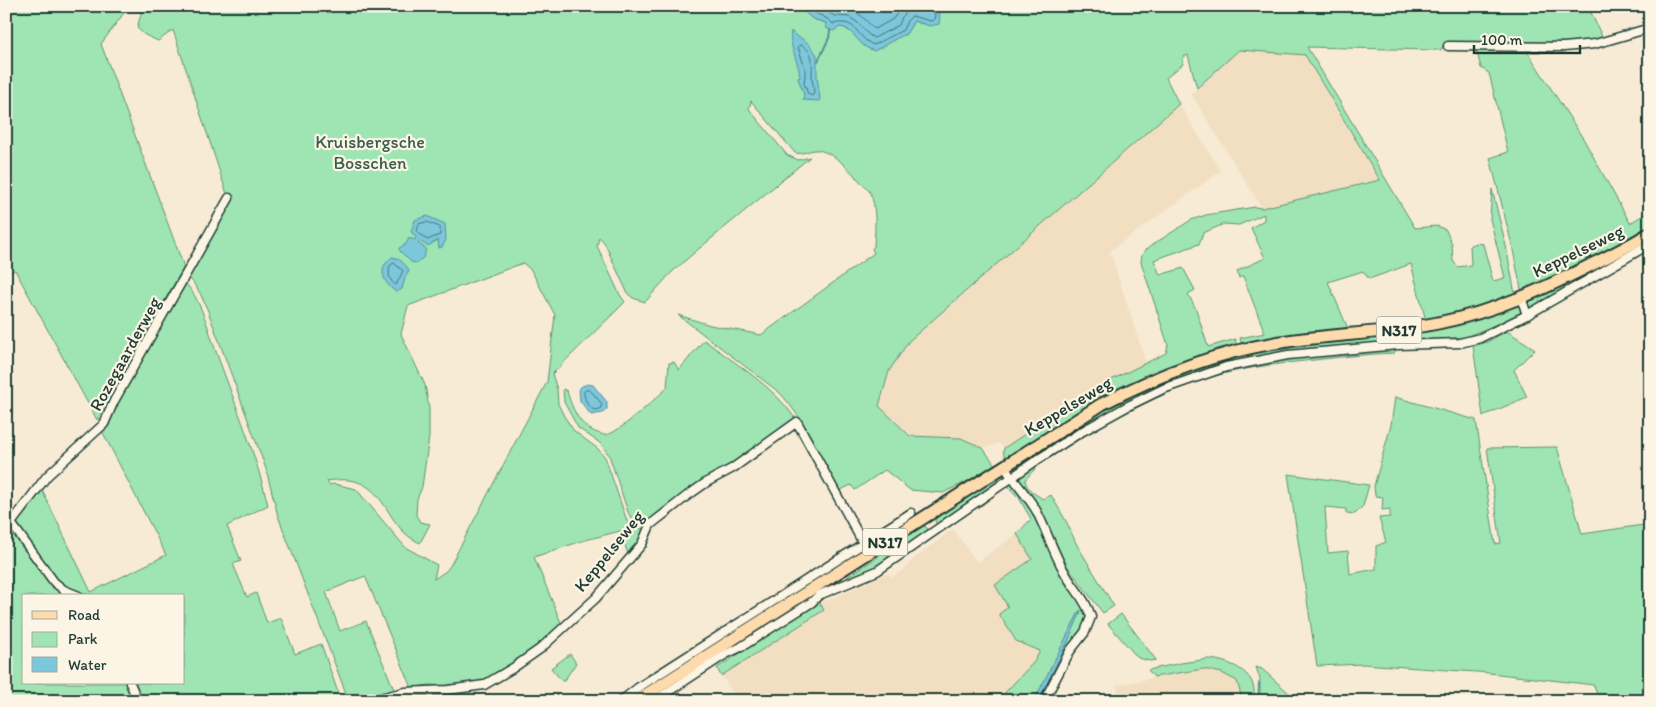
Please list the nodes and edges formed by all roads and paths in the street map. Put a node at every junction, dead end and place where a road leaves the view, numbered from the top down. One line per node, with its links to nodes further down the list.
1 (1650, 28): 2 (street)
2 (1448, 46)
3 (229, 198): 16 (street, Rozegaarderweg)
4 (1650, 233): 6 (main road, Keppelseweg / N317)
5 (1650, 244): 7 (street, Keppelseweg)
6 (1521, 297): 7 (street, Keppelseweg); 8 (main road, Keppelseweg / N317)
7 (1527, 315): 9 (street, Keppelseweg)
8 (1396, 330): 9 (street); 10 (main road, Keppelseweg / N317)
9 (1398, 345): 11 (street, Keppelseweg)
10 (1242, 350): 11 (street); 12 (main road, Keppelseweg / N317)
11 (1246, 362): 13 (street, Keppelseweg)
12 (1004, 465): 13 (street); 15 (main road, Keppelseweg / N317)
13 (1012, 478): 15 (street, Keppelseweg); 25 (street)
14 (911, 514): 17 (street, Keppelseweg)
15 (930, 523): 17 (main road, Keppelseweg / N317); 24 (street, Keppelseweg)
16 (9, 527): 18 (street)
17 (866, 548): 21 (street, Keppelseweg); 22 (street, Keppelseweg); 23 (main road, Keppelseweg / N317)
18 (75, 594)
19 (130, 684): 20 (street)
20 (138, 701)
21 (367, 701)
22 (621, 701)
23 (636, 701)
24 (654, 701)
25 (1044, 701)

